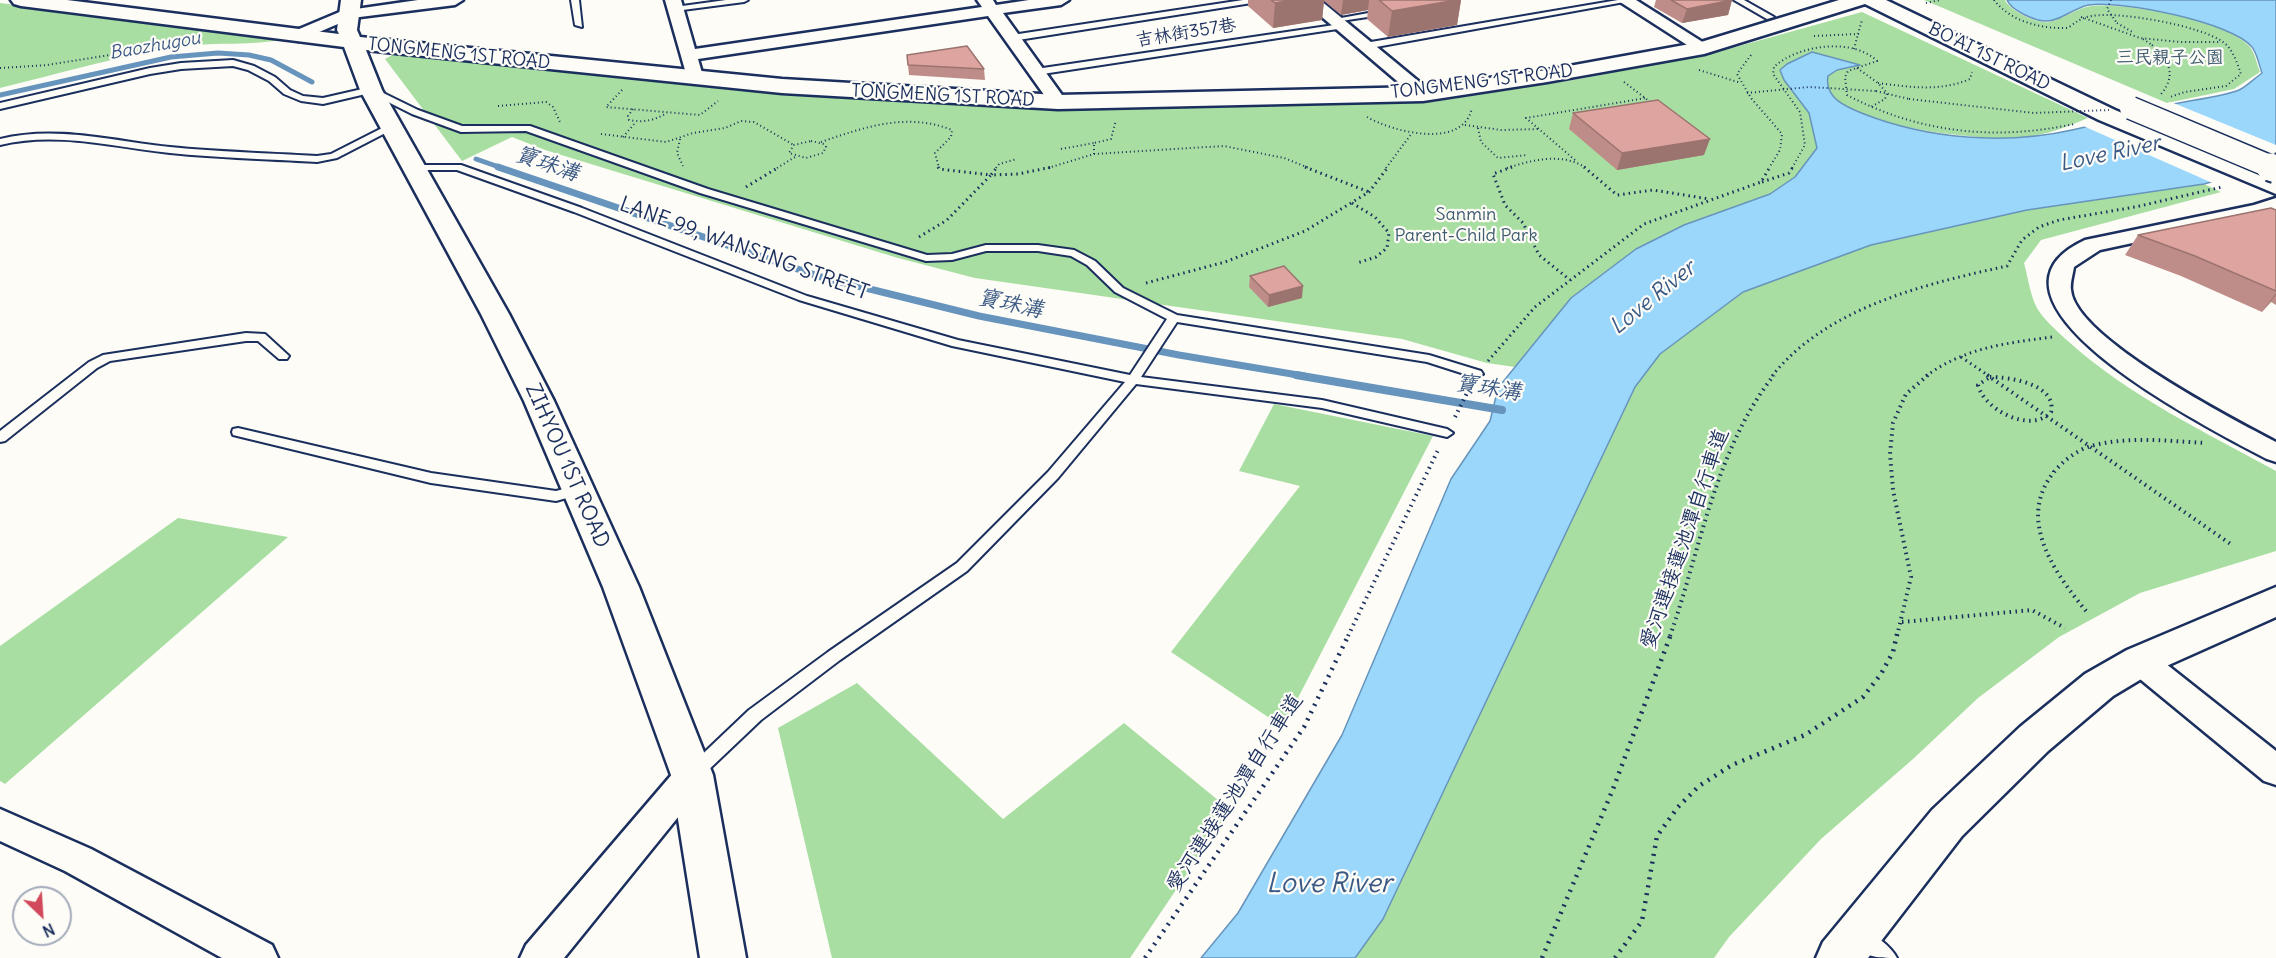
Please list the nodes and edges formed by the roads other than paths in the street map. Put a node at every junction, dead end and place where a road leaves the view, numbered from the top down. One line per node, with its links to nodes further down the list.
1 (21, 0): 21 (street, TONGMENG 1ST ROAD)
2 (87, 0): 21 (street, TONGMENG 1ST ROAD)
3 (455, 0): 18 (street)
4 (575, 0): 20 (lane)
5 (744, 0): 13 (lane)
6 (1061, 0): 14 (street)
7 (1258, 0): 22 (lane)
8 (1310, 0): 19 (street)
9 (1738, 0): 17 (lane)
10 (1826, 0): 17 (street, TONGMENG 1ST ROAD)
11 (1901, 0): 31 (street, BO'AI 1ST ROAD)
12 (1625, 1): 23 (street); 24 (lane)
13 (674, 5): 25 (street)
14 (989, 5): 22 (street); 25 (street)
15 (1864, 6): 23 (street, TONGMENG 1ST ROAD); 31 (street, BO'AI 1ST ROAD)
16 (1391, 11): 19 (lane, 吉林街357巷)
17 (1770, 17): 23 (street, TONGMENG 1ST ROAD)
18 (349, 22): 21 (street, TONGMENG 1ST ROAD); 21 (street); 25 (street, TONGMENG 1ST ROAD); 28 (street, ZIHYOU 1ST ROAD)
19 (1338, 23): 24 (street); 26 (lane, 吉林街357巷)
20 (579, 25)
21 (304, 32)
22 (1012, 38): 26 (street)
23 (1698, 44): 27 (street, TONGMENG 1ST ROAD)
24 (1365, 45): 27 (street)
25 (691, 67): 29 (street, TONGMENG 1ST ROAD)
26 (1036, 72): 29 (street)
27 (1416, 89): 29 (street, TONGMENG 1ST ROAD)
28 (371, 90): 30 (lane); 32 (street, ZIHYOU 1ST ROAD); 38 (lane)
29 (1054, 97)
30 (0, 106)
31 (2117, 111): 35 (street)
32 (392, 126): 33 (lane); 34 (street, ZIHYOU 1ST ROAD)
33 (0, 142)
34 (415, 167): 41 (lane, LANE 99, WANSING STREET); 46 (street, ZIHYOU 1ST ROAD)
35 (2265, 173): 36 (street)
36 (2276, 187)
37 (2276, 204): 45 (street)
38 (1174, 318): 40 (lane); 41 (lane)
39 (283, 356): 44 (lane)
40 (1477, 374)
41 (1133, 380): 43 (lane, LANE 99, WANSING STREET); 50 (lane)
42 (238, 432): 46 (lane)
43 (1446, 433)
44 (0, 438)
45 (2276, 453)
46 (580, 490): 50 (street, ZIHYOU 1ST ROAD)
47 (2276, 601): 48 (street)
48 (2140, 661): 49 (street); 52 (street)
49 (2276, 771)
50 (692, 775): 54 (street); 55 (street, ZIHYOU 1ST ROAD)
51 (0, 824): 53 (street)
52 (1862, 950)
53 (259, 958)
54 (539, 958)
55 (723, 958)

